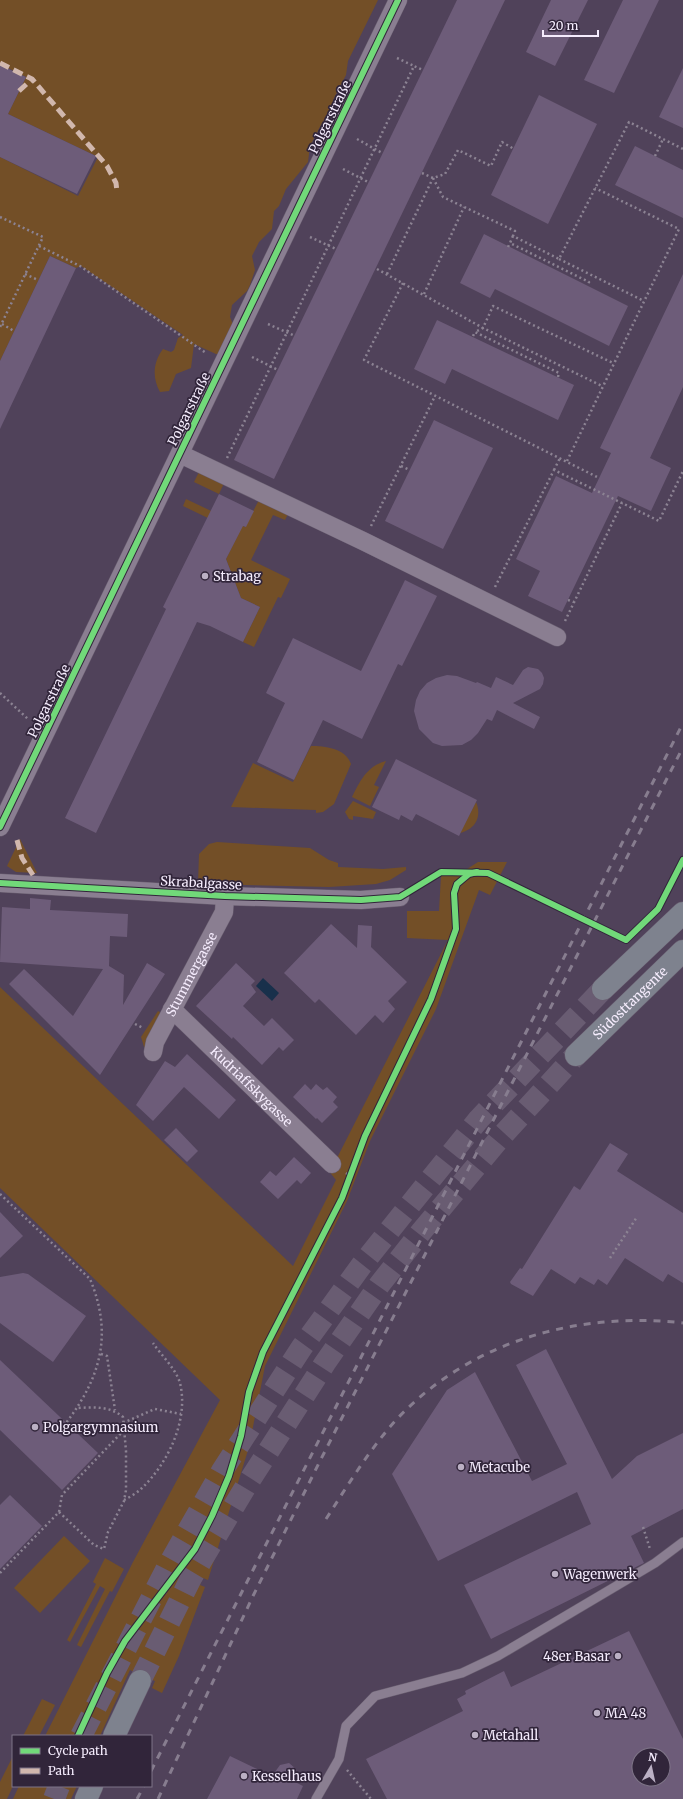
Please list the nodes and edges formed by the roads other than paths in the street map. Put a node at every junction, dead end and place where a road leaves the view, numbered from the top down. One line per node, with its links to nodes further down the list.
1 (398, 0): 2 (street, Polgarstraße)
2 (180, 454): 3 (street); 4 (street, Polgarstraße)
3 (557, 637)
4 (0, 828)
5 (0, 883): 6 (street, Skrabalgasse)
6 (225, 896): 7 (street, Skrabalgasse); 11 (street, Stummergasse)
7 (400, 897)
8 (683, 914): 10 (highway)
9 (683, 951): 13 (highway, Südosttangente)
10 (603, 989)
11 (172, 1008): 12 (street, Stummergasse); 14 (street, Kudriaffskygasse)
12 (153, 1052)
13 (576, 1055)
14 (332, 1164)
15 (683, 1542): 20 (lane)
16 (140, 1681): 17 (highway)
17 (114, 1735)
18 (92, 1787): 19 (highway)
19 (86, 1799)
20 (316, 1799)

